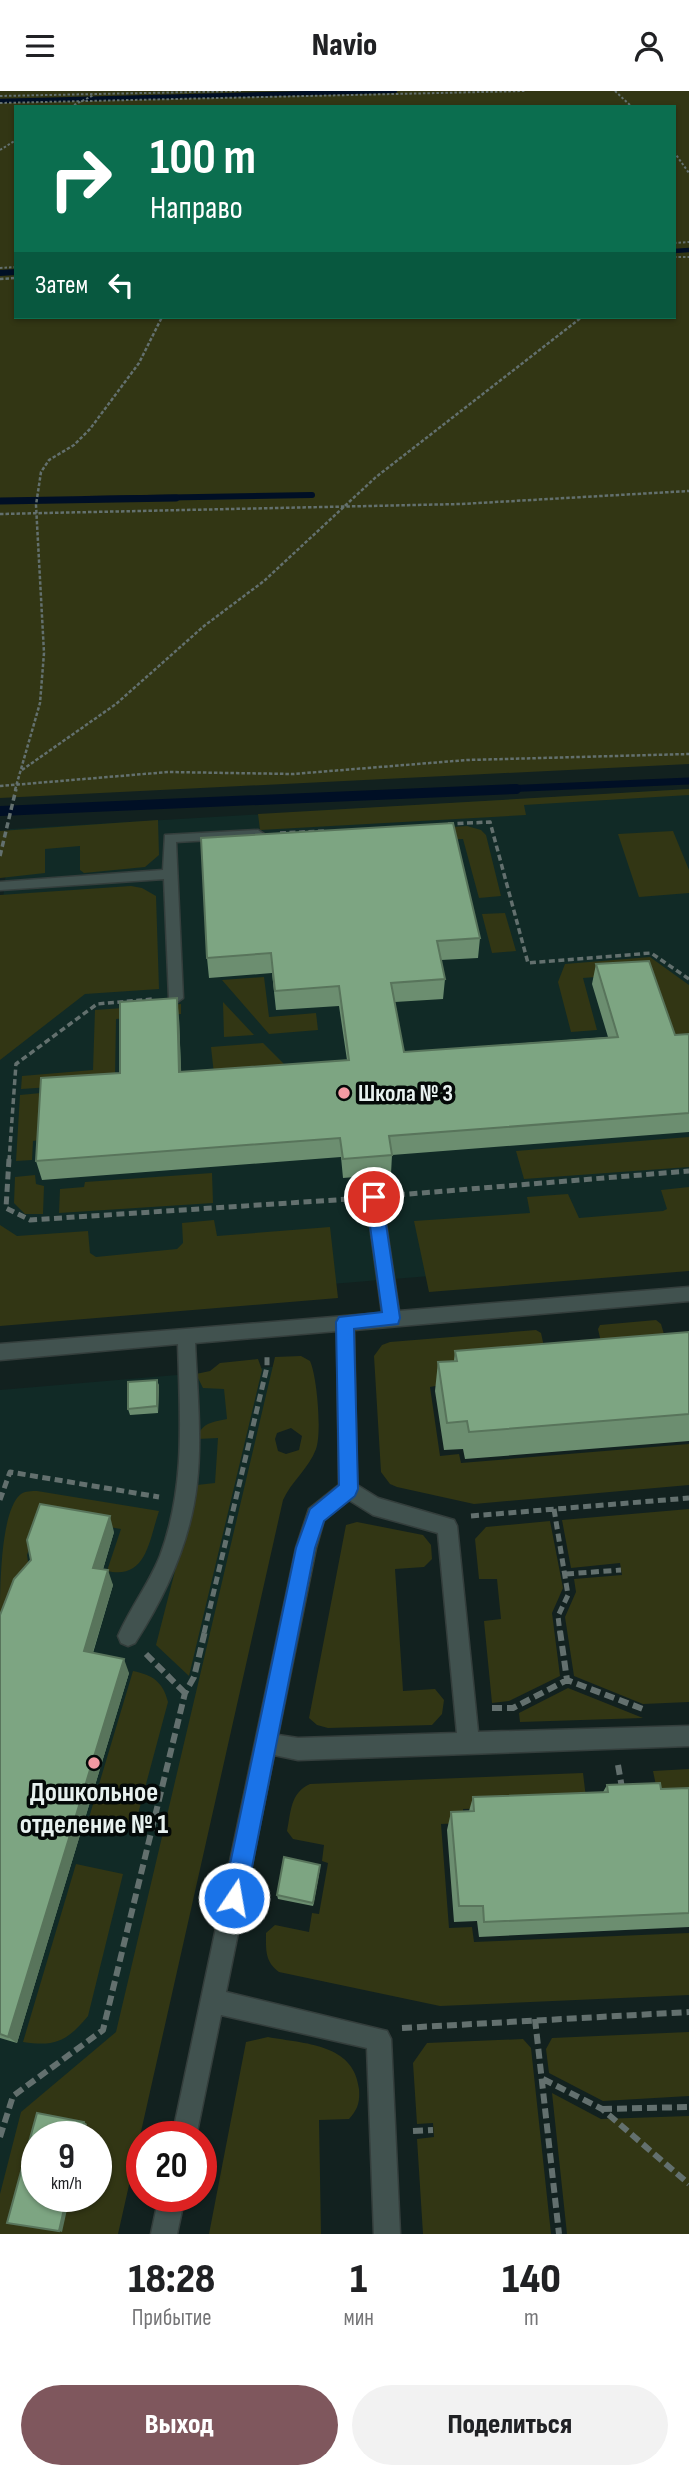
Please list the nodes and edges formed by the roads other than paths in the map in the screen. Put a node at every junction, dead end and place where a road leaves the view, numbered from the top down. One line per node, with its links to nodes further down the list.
1 (258, 834): 2 (lane)
2 (170, 874): 3 (lane); 4 (lane)
3 (0, 886)
4 (176, 998)
5 (374, 1197): 7 (lane)
6 (689, 1294): 7 (lane)
7 (391, 1318): 8 (lane)
8 (345, 1322): 9 (lane); 11 (lane)
9 (186, 1336): 10 (lane); 12 (lane)
10 (0, 1352)
11 (348, 1489): 14 (lane); 15 (lane)
12 (128, 1636)
13 (689, 1737): 15 (lane)
14 (267, 1743): 15 (lane); 16 (lane)
15 (469, 1744)
16 (213, 2001): 17 (lane); 20 (lane)
17 (187, 2121)
18 (169, 2212): 19 (lane)
19 (164, 2234)
20 (387, 2234)

